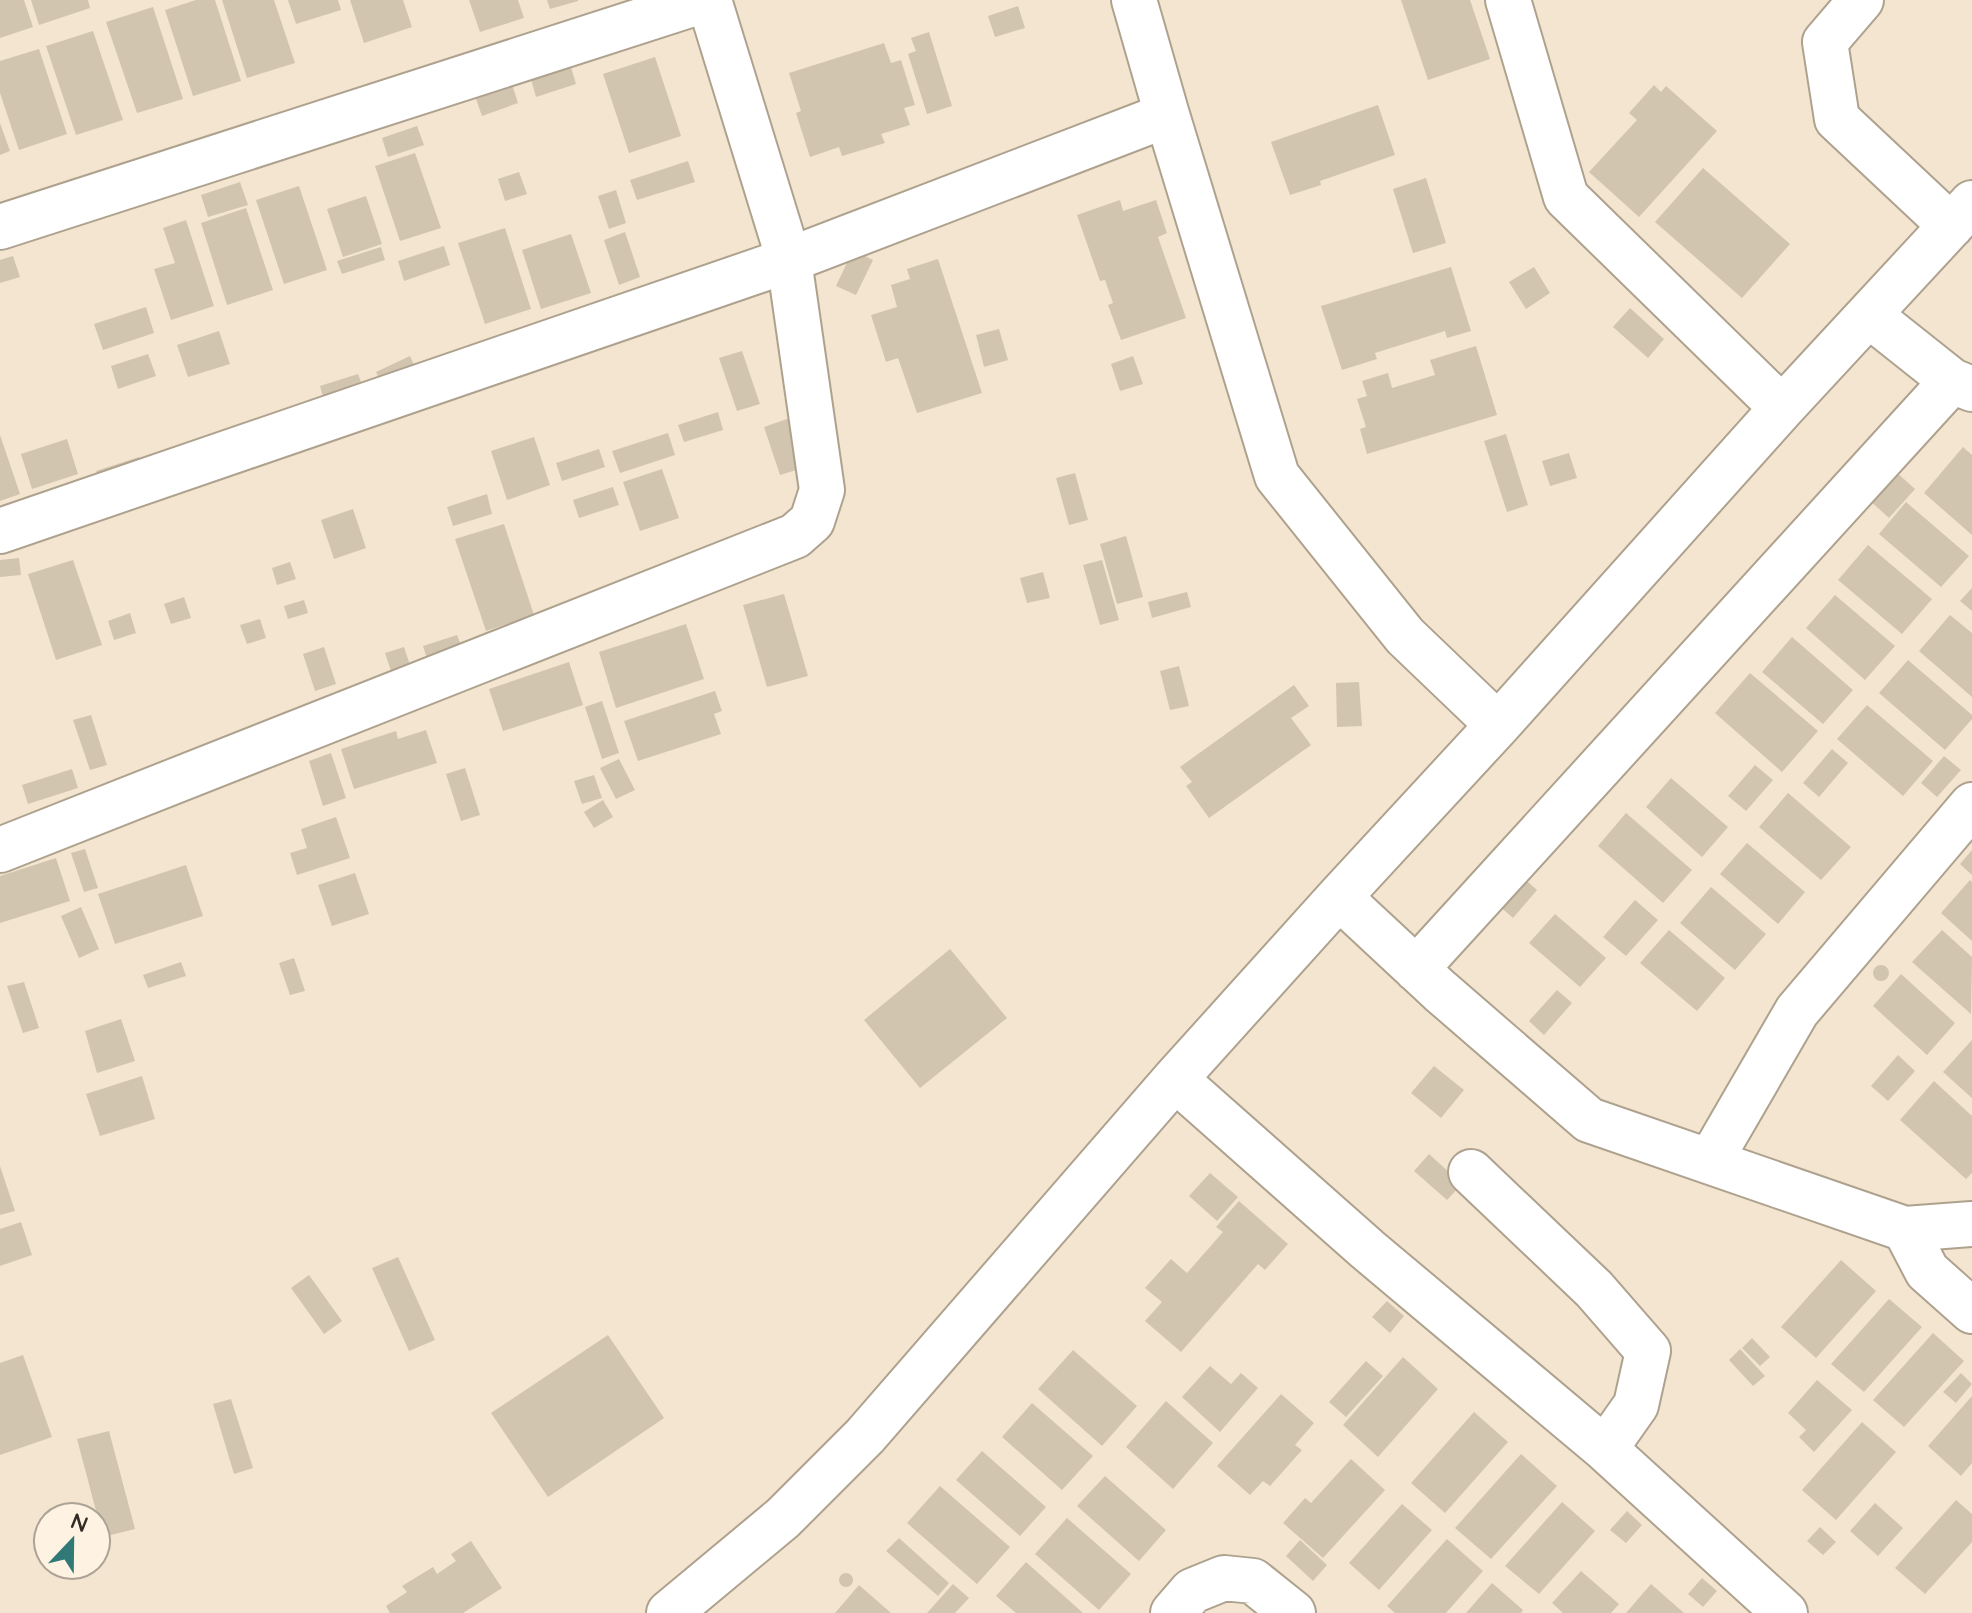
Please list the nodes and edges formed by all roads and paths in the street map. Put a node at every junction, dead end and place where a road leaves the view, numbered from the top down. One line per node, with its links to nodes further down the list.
1 (707, 0): 7 (street); 8 (street)
2 (1134, 0): 5 (street)
3 (1508, 0): 11 (street)
4 (1861, 0): 6 (street)
5 (1167, 115): 8 (street); 13 (street)
6 (1962, 214): 9 (street)
7 (0, 227)
8 (789, 260): 12 (street); 15 (street)
9 (1869, 315): 10 (street); 11 (street)
10 (1962, 385): 17 (street)
11 (1782, 408): 13 (street)
12 (0, 531)
13 (1498, 725): 16 (street)
14 (1972, 805): 19 (street)
15 (0, 850)
16 (1339, 897): 17 (street); 18 (street)
17 (1416, 969): 19 (street)
18 (1175, 1079): 24 (street); 25 (street)
19 (1710, 1161): 22 (street)
20 (1471, 1172): 24 (street)
21 (1972, 1224): 22 (street)
22 (1905, 1229): 23 (street)
23 (1972, 1311)
24 (1605, 1449): 28 (street)
25 (669, 1613)
26 (1173, 1613): 27 (street)
27 (1293, 1613)
28 (1785, 1613)

